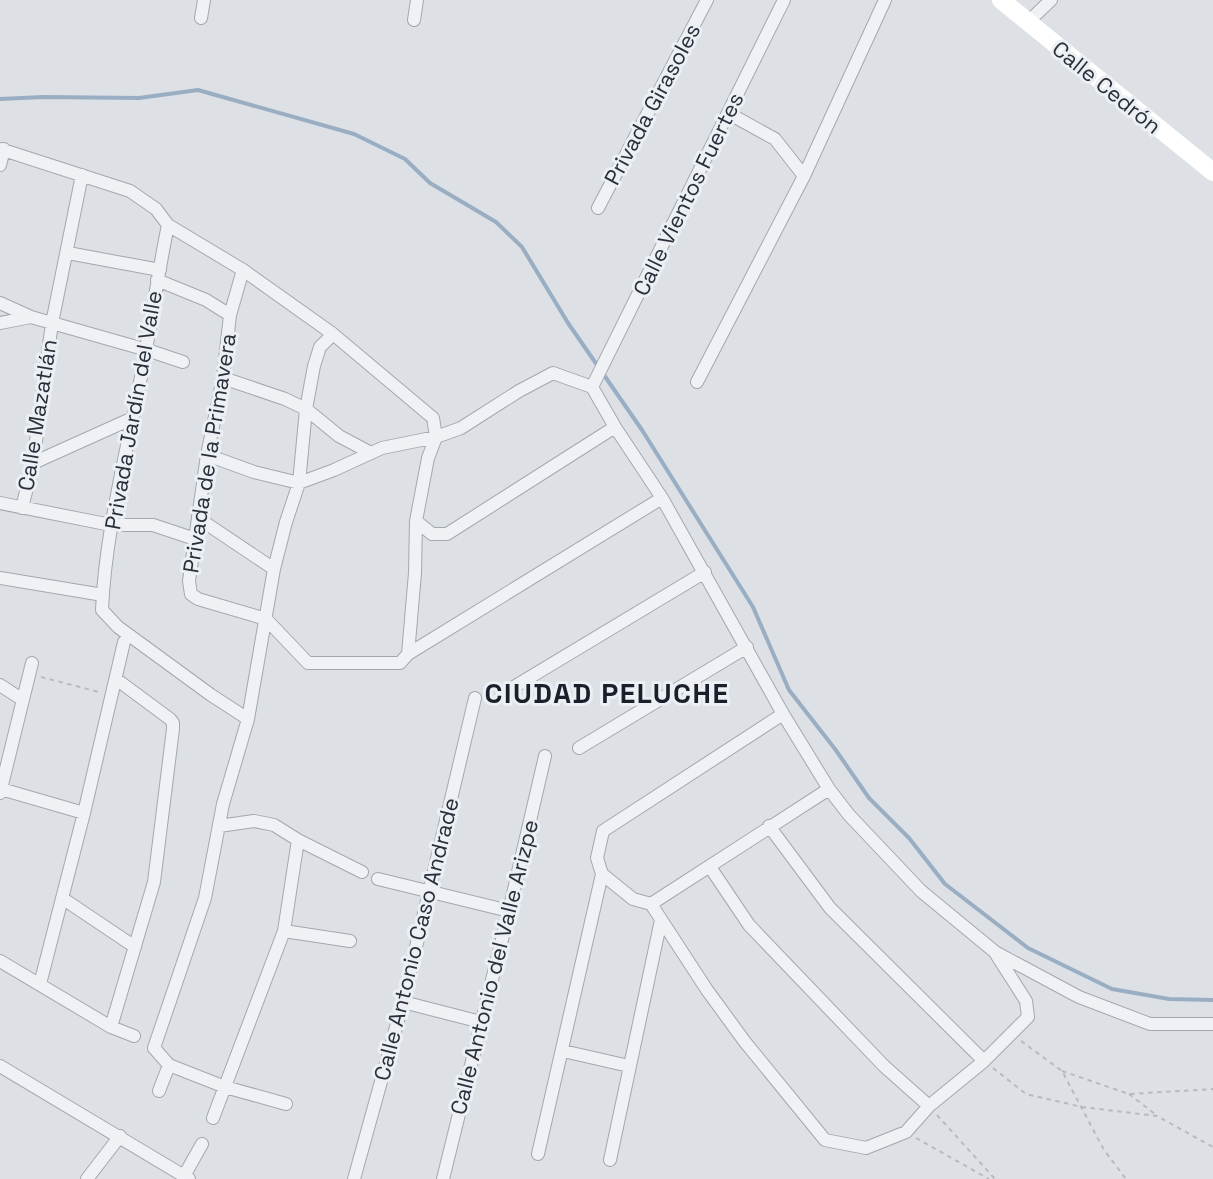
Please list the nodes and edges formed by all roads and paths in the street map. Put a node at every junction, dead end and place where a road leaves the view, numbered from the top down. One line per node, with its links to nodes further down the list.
1 (204, 0): 8 (street)
2 (417, 0): 9 (street)
3 (707, 0): 17 (street, Privada Girasoles)
4 (784, 0): 11 (street, Calle Vientos Fuertes)
5 (885, 0): 16 (street)
6 (1001, 0): 10 (street, Calle Cedrón)
7 (1051, 0): 10 (street)
8 (201, 18)
9 (414, 20)
10 (1028, 23): 14 (street, Calle Cedrón)
11 (728, 113): 16 (street); 32 (street, Calle Vientos Fuertes)
12 (2, 149): 13 (street); 15 (street)
13 (0, 165)
14 (1213, 172)
15 (82, 176): 18 (street); 19 (street, Calle Mazatlán)
16 (804, 176): 31 (street)
17 (598, 208)
18 (168, 225): 20 (street); 21 (street, Privada Jardín del Valle)
19 (68, 253): 21 (street); 26 (street, Calle Mazatlán)
20 (243, 270): 23 (street, Privada de la Primavera); 27 (street)
21 (158, 275): 23 (street); 28 (street, Privada Jardín del Valle)
22 (0, 303): 24 (street)
23 (230, 315): 30 (street, Privada de la Primavera)
24 (31, 317): 25 (street); 26 (street)
25 (0, 323)
26 (52, 323): 28 (street); 39 (street, Calle Mazatlán)
27 (333, 334): 33 (street); 36 (street)
28 (147, 350): 29 (street); 34 (street, Privada Jardín del Valle)
29 (183, 362)
30 (223, 378): 33 (street); 38 (street, Privada de la Primavera)
31 (697, 382)
32 (594, 383): 35 (street); 36 (street)
33 (306, 409): 37 (street); 40 (street)
34 (133, 418): 39 (street); 46 (street, Privada Jardín del Valle)
35 (615, 427): 41 (street); 45 (street)
36 (436, 437): 37 (street); 45 (street)
37 (371, 453): 40 (street)
38 (207, 455): 40 (street); 44 (street, Privada de la Primavera)
39 (33, 463): 43 (street, Calle Mazatlán)
40 (299, 483): 48 (street)
41 (662, 498): 49 (street); 55 (street)
42 (0, 503): 43 (street)
43 (22, 508): 46 (street)
44 (198, 518): 47 (street, Privada de la Primavera); 48 (street)
45 (416, 521): 55 (street)
46 (111, 525): 47 (street); 51 (street, Privada Jardín del Valle)
47 (195, 539): 52 (street, Privada de la Primavera)
48 (274, 568): 52 (street)
49 (705, 572): 54 (street); 59 (street)
50 (0, 578): 51 (street)
51 (103, 595): 64 (street)
52 (266, 619): 55 (street); 64 (street)
53 (124, 642): 57 (street)
54 (747, 647): 63 (street); 65 (street)
55 (408, 654)
56 (31, 668): 60 (path); 62 (street)
57 (116, 679): 60 (street); 84 (street)
58 (0, 685): 62 (street)
59 (502, 694)
60 (112, 695): 69 (street)
61 (475, 698): 77 (street, Calle Antonio Caso Andrade)
62 (23, 700): 68 (street)
63 (783, 714): 67 (street); 75 (street)
64 (248, 719): 70 (street)
65 (579, 748)
66 (545, 756): 80 (street, Calle Antonio del Valle Arizpe)
67 (829, 789): 71 (street); 85 (street)
68 (1, 791): 69 (street)
69 (84, 813): 78 (street)
70 (219, 826): 72 (street); 96 (street)
71 (770, 826): 73 (street); 95 (street)
72 (298, 840): 74 (street); 82 (street)
73 (710, 867): 79 (street); 105 (street)
74 (362, 872)
75 (602, 874): 79 (street); 94 (street)
76 (378, 879): 77 (street)
77 (429, 892): 80 (street); 88 (street, Calle Antonio Caso Andrade)
78 (62, 898): 84 (street); 87 (street)
79 (651, 904): 81 (street)
80 (509, 911): 89 (street, Calle Antonio del Valle Arizpe)
81 (661, 920): 98 (street); 109 (street)
82 (284, 931): 83 (street); 100 (street)
83 (350, 941)
84 (135, 947): 91 (street)
85 (995, 952): 90 (street); 92 (street)
86 (0, 961): 87 (street)
87 (40, 984): 91 (street)
88 (403, 1002): 89 (street); 118 (street, Calle Antonio Caso Andrade)
89 (482, 1022): 119 (street, Calle Antonio del Valle Arizpe)
90 (1213, 1024)
91 (111, 1027): 93 (street)
92 (1012, 1035): 95 (street); 99 (path)
93 (134, 1036)
94 (563, 1051): 98 (street); 113 (street)
95 (984, 1061): 105 (street); 106 (path)
96 (169, 1065): 100 (street); 102 (street)
97 (0, 1066): 110 (street)
98 (629, 1066): 114 (street)
99 (1062, 1071): 103 (path); 106 (path)
100 (225, 1088): 104 (street); 108 (street)
101 (1213, 1089): 103 (path)
102 (159, 1091)
103 (1130, 1094): 107 (path)
104 (286, 1104)
105 (929, 1106): 109 (street); 121 (path)
106 (1082, 1107): 107 (path); 122 (path)
107 (1157, 1116): 112 (path)
108 (213, 1118)
109 (906, 1132): 116 (path)
110 (120, 1136): 115 (street); 117 (street)
111 (202, 1144): 115 (street)
112 (1213, 1147)
113 (538, 1154)
114 (610, 1160)
115 (187, 1177)
116 (982, 1177): 120 (path)
117 (87, 1179)
118 (354, 1179)
119 (442, 1179)
120 (989, 1179)
121 (995, 1179)
122 (1126, 1179)

